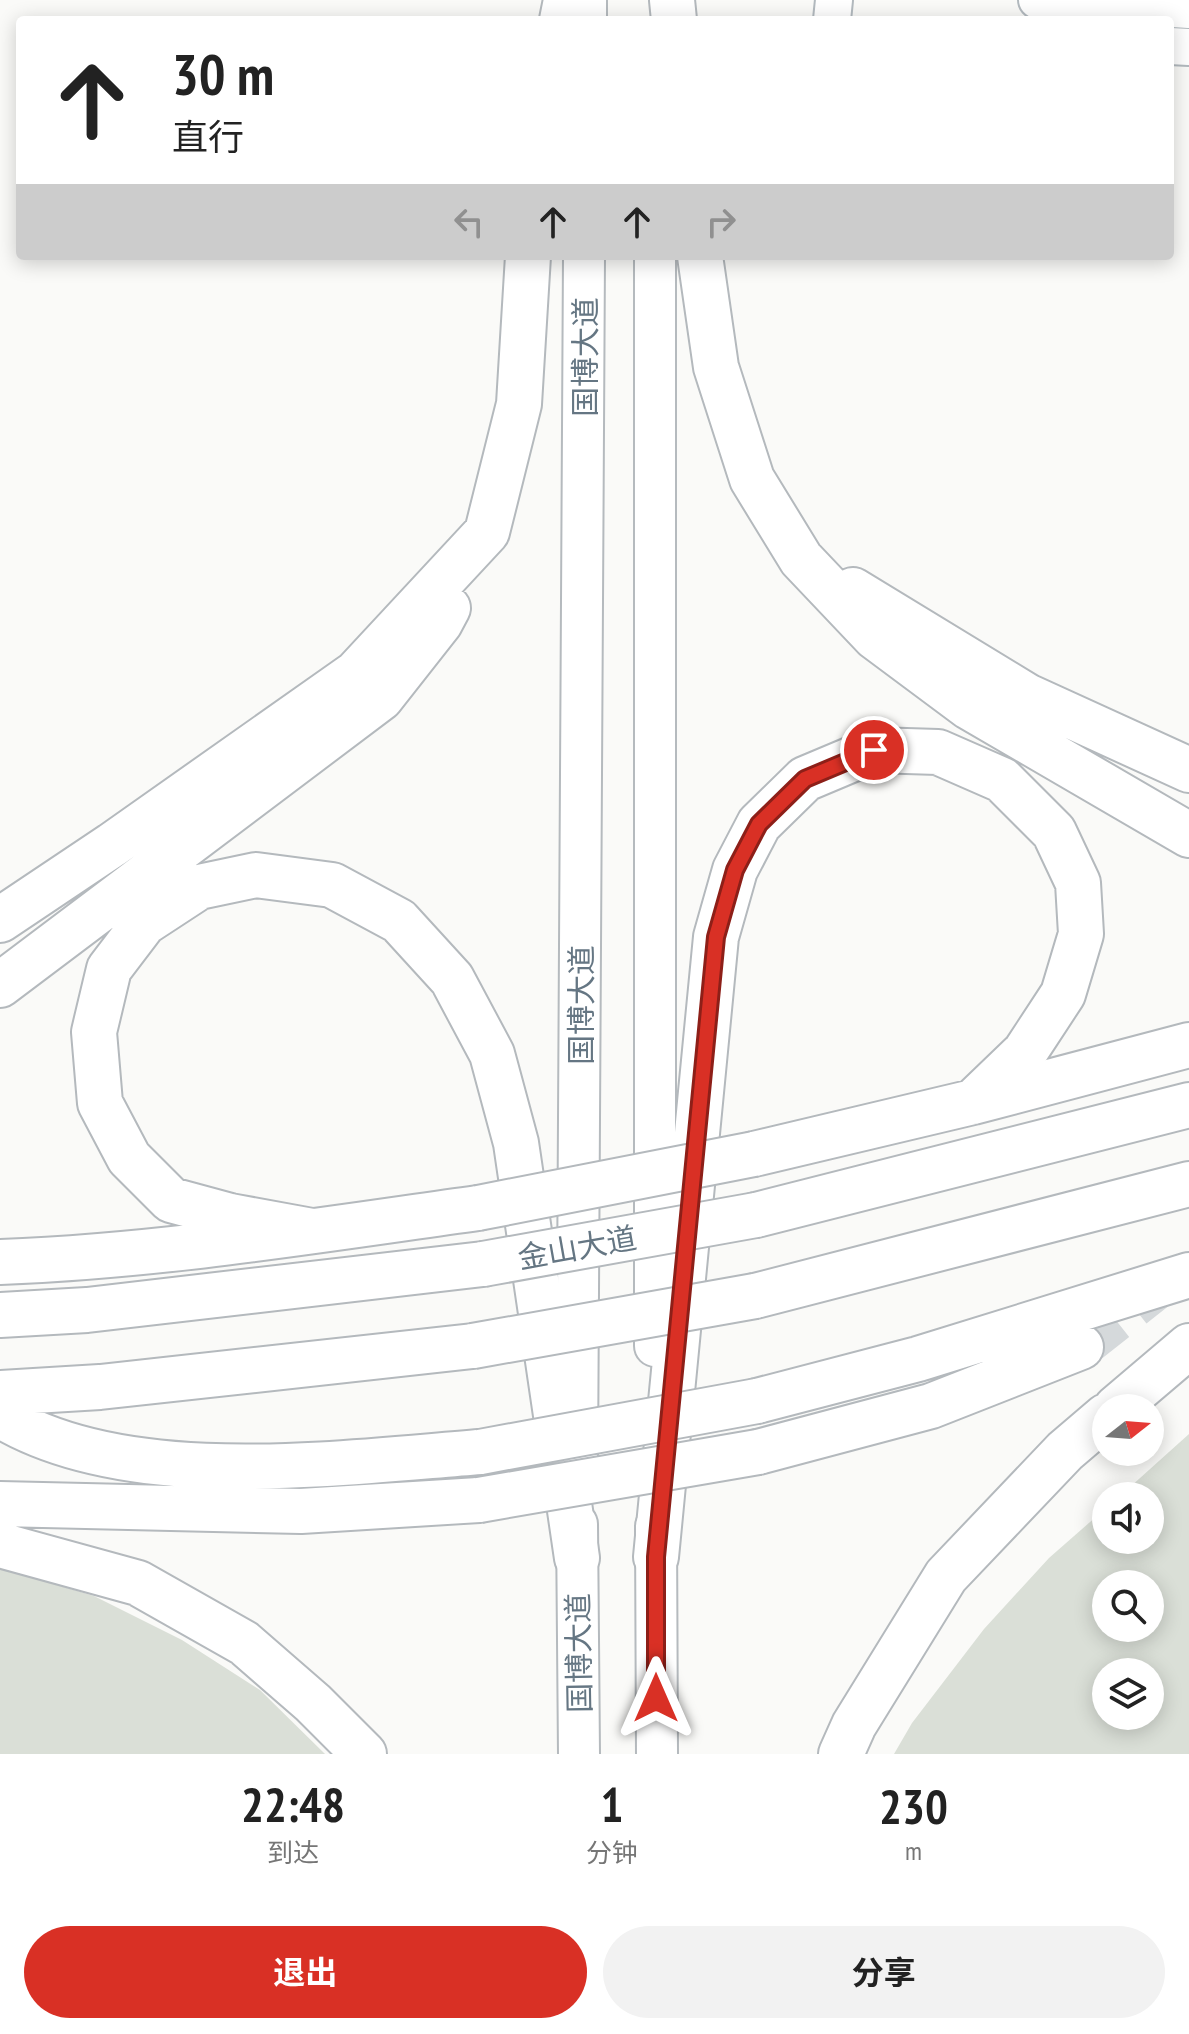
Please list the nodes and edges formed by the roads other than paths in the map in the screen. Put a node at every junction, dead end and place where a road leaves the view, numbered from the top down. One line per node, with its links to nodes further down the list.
1 (1037, 0): 2 (main road)
2 (1189, 10)
3 (528, 260): 7 (highway)
4 (584, 260): 30 (main road, 国博大道)
5 (655, 260): 29 (main road)
6 (701, 260): 8 (highway)
7 (487, 532): 11 (highway); 12 (highway)
8 (801, 559): 9 (highway); 10 (highway)
9 (1189, 770)
10 (1189, 835)
11 (0, 920)
12 (0, 985)
13 (1189, 1045): 14 (highway)
14 (973, 1102): 17 (highway, bridge); 29 (highway)
15 (1189, 1105): 20 (highway, 金山大道, bridge)
16 (1189, 1184): 23 (highway, bridge)
17 (312, 1231): 18 (highway); 30 (highway)
18 (0, 1262)
19 (1189, 1275): 25 (highway, bridge)
20 (0, 1315)
21 (1189, 1346): 24 (highway)
22 (1081, 1347): 27 (highway, bridge)
23 (0, 1393)
24 (1132, 1394)
25 (0, 1415)
26 (1092, 1428): 34 (highway)
27 (0, 1504)
28 (0, 1545): 31 (highway)
29 (656, 1557): 33 (main road)
30 (577, 1558): 32 (main road, 国博大道)
31 (364, 1754)
32 (579, 1754)
33 (657, 1754)
34 (841, 1754)

